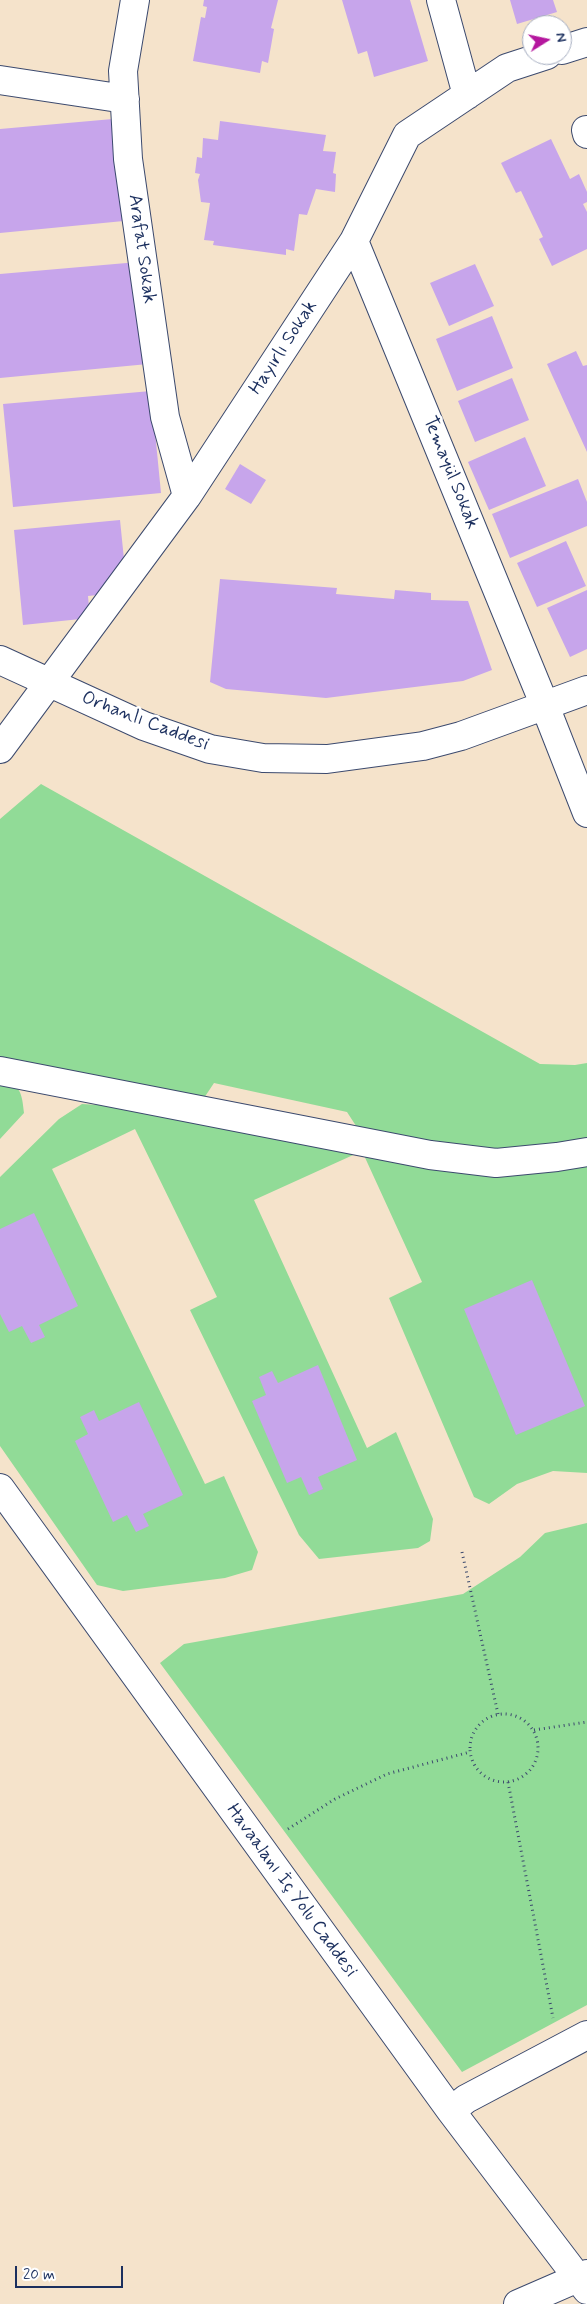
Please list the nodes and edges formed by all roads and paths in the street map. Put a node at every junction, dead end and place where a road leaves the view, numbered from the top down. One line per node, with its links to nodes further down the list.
1 (135, 0): 8 (main road, Arafat Sokak)
2 (440, 0): 7 (main road)
3 (587, 42): 4 (main road)
4 (572, 47)
5 (522, 63): 7 (main road, Hayırlı Sokak)
6 (0, 80): 8 (main road)
7 (466, 95): 9 (main road, Hayırlı Sokak)
8 (125, 98): 10 (main road, Arafat Sokak)
9 (354, 241): 10 (main road, Hayırlı Sokak); 14 (main road, Temayül Sokak)
10 (187, 496): 12 (main road, Hayırlı Sokak)
11 (0, 660): 12 (main road, Orhanlı Caddesi)
12 (50, 684): 14 (main road, Orhanlı Caddesi); 15 (main road, Hayırlı Sokak)
13 (587, 690): 14 (main road, Orhanlı Caddesi)
14 (545, 706): 16 (main road, Temayül Sokak)
15 (0, 750)
16 (587, 813)
17 (0, 1071): 18 (main road)
18 (587, 1152)
19 (0, 1488): 26 (main road, Havaalanı İç Yolu Caddesi)
20 (462, 1552): 21 (path)
21 (498, 1714): 23 (path); 24 (path)
22 (587, 1722): 23 (path)
23 (534, 1730): 25 (path)
24 (470, 1752): 25 (path); 26 (path)
25 (508, 1782): 28 (path)
26 (260, 1848): 29 (main road, Havaalanı İç Yolu Caddesi)
27 (587, 2035): 28 (main road)
28 (558, 2049): 29 (main road)
29 (451, 2111): 30 (main road, Havaalanı İç Yolu Caddesi)
30 (584, 2281): 31 (main road)
31 (518, 2304)

